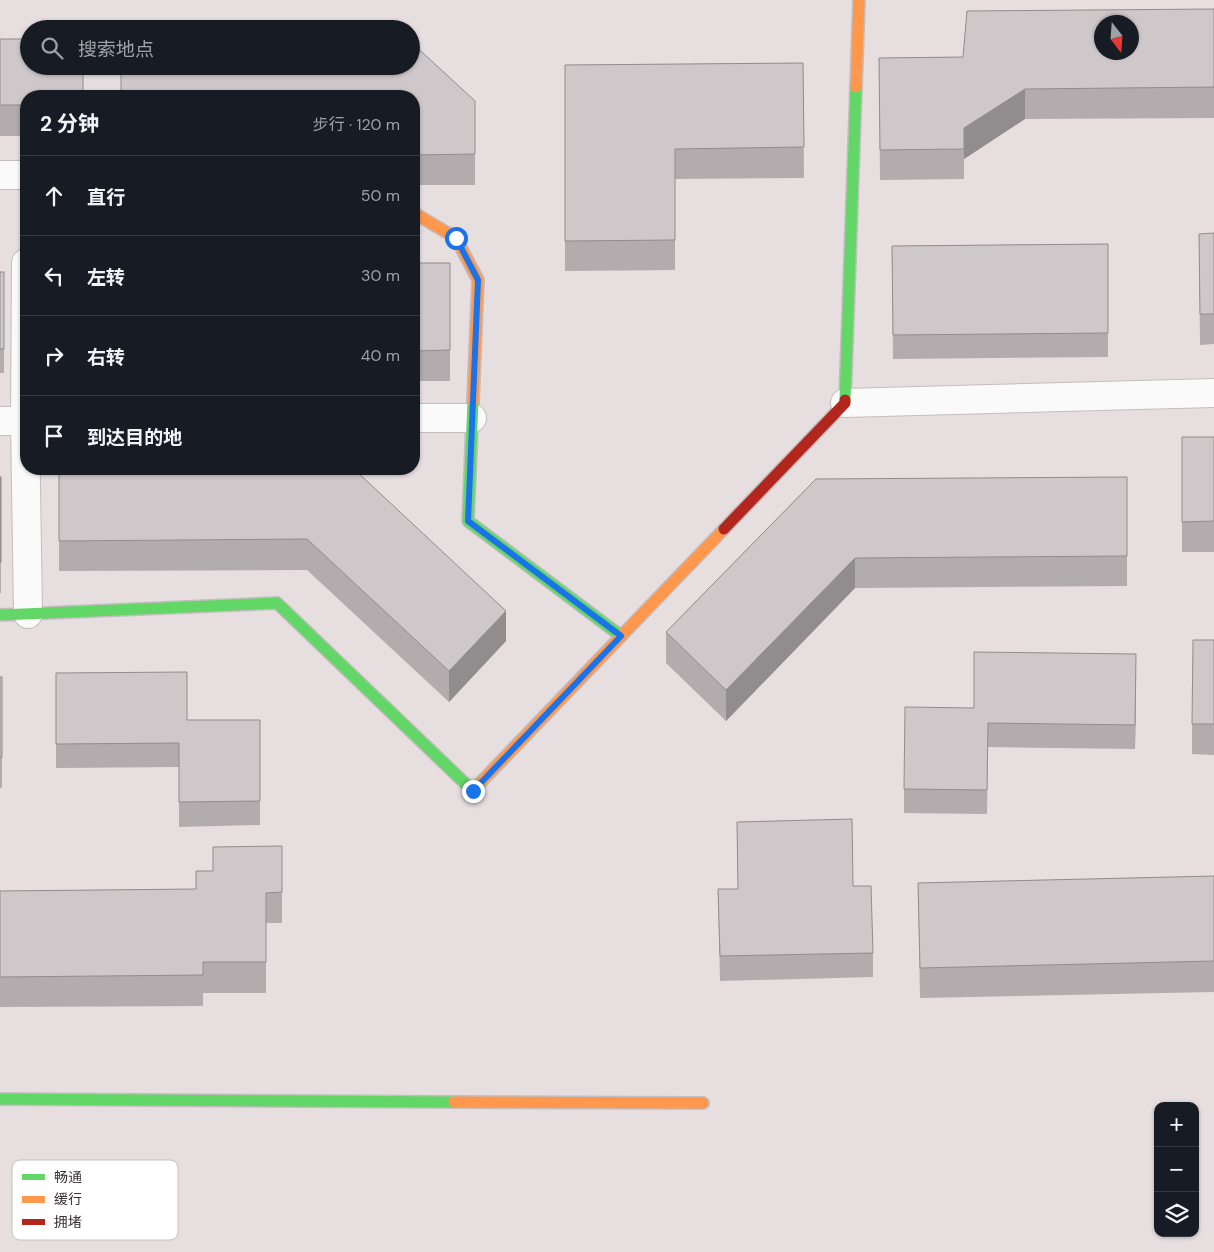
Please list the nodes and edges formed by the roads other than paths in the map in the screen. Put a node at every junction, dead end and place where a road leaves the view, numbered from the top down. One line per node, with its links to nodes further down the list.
1 (859, 0): 7 (street)
2 (20, 174): 3 (street)
3 (0, 175)
4 (420, 217): 9 (street)
5 (20, 368): 10 (street)
6 (1214, 393): 7 (street)
7 (845, 403): 15 (street)
8 (420, 418): 9 (street)
9 (472, 418): 15 (street)
10 (17, 421): 11 (street)
11 (20, 474)
12 (20, 475): 13 (street)
13 (28, 614): 14 (street); 15 (street)
14 (0, 615)
15 (621, 636)
16 (0, 1099): 17 (street)
17 (703, 1103)

